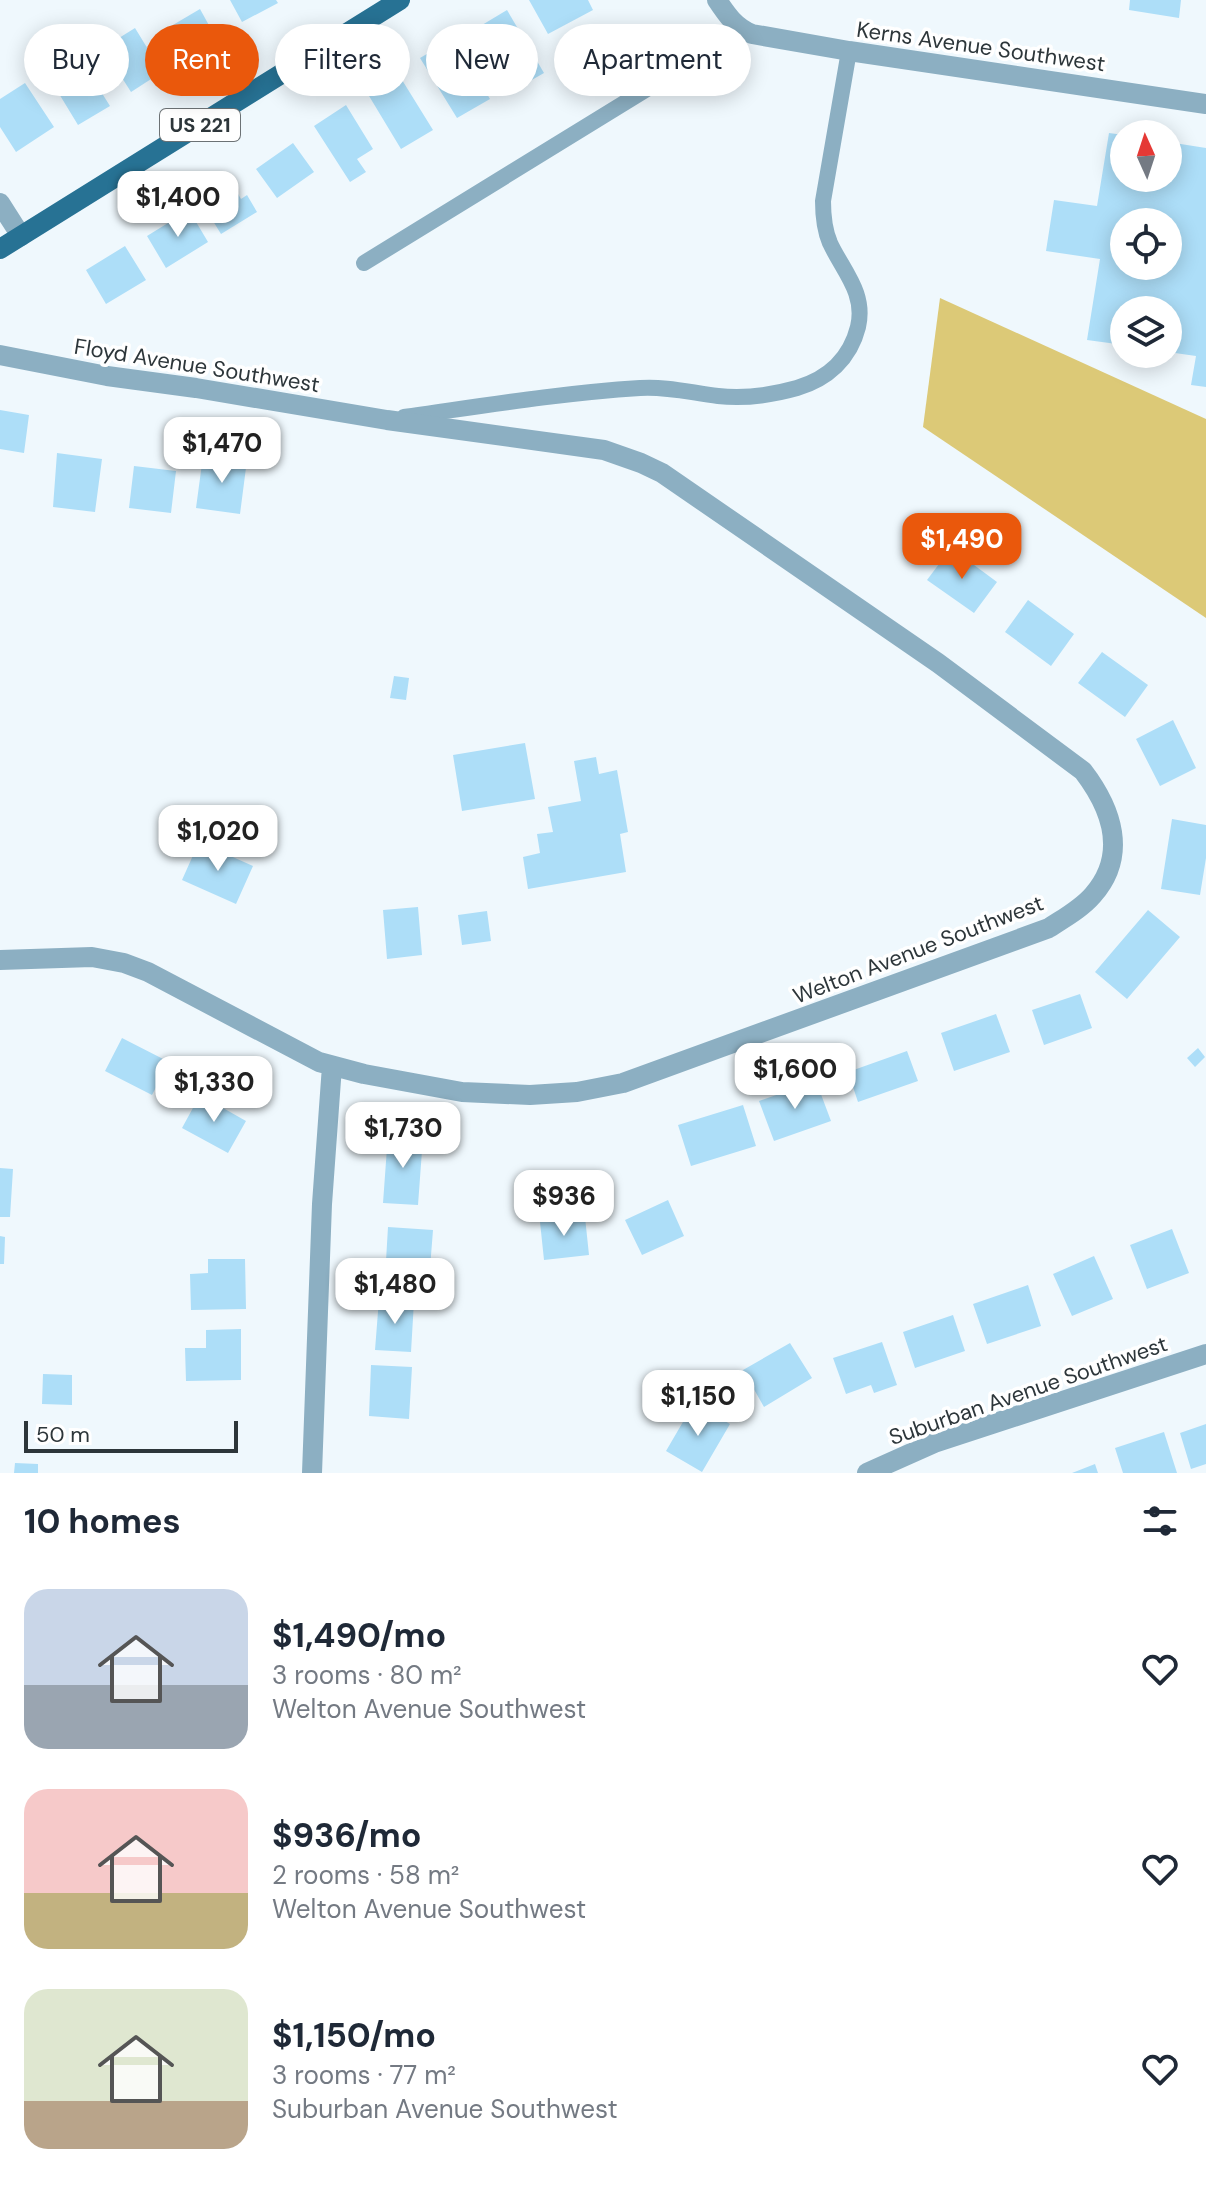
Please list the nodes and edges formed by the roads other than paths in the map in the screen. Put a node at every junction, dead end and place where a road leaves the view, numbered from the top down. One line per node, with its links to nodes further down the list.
1 (400, 0): 9 (main road, US 221)
2 (717, 0): 3 (street)
3 (735, 24)
4 (751, 34): 5 (street, Kerns Avenue Southwest)
5 (849, 51): 7 (street, Kerns Avenue Southwest); 13 (lane)
6 (636, 96): 11 (lane)
7 (1206, 104)
8 (0, 203): 9 (street)
9 (21, 236): 10 (main road, US 221)
10 (0, 249)
11 (364, 263)
12 (0, 355): 13 (street, Floyd Avenue Southwest)
13 (387, 420): 15 (street, Welton Avenue Southwest)
14 (0, 960): 15 (street, Welton Avenue Southwest)
15 (332, 1066): 17 (street)
16 (1206, 1354): 18 (street, Suburban Avenue Southwest)
17 (312, 1473)
18 (867, 1473)

